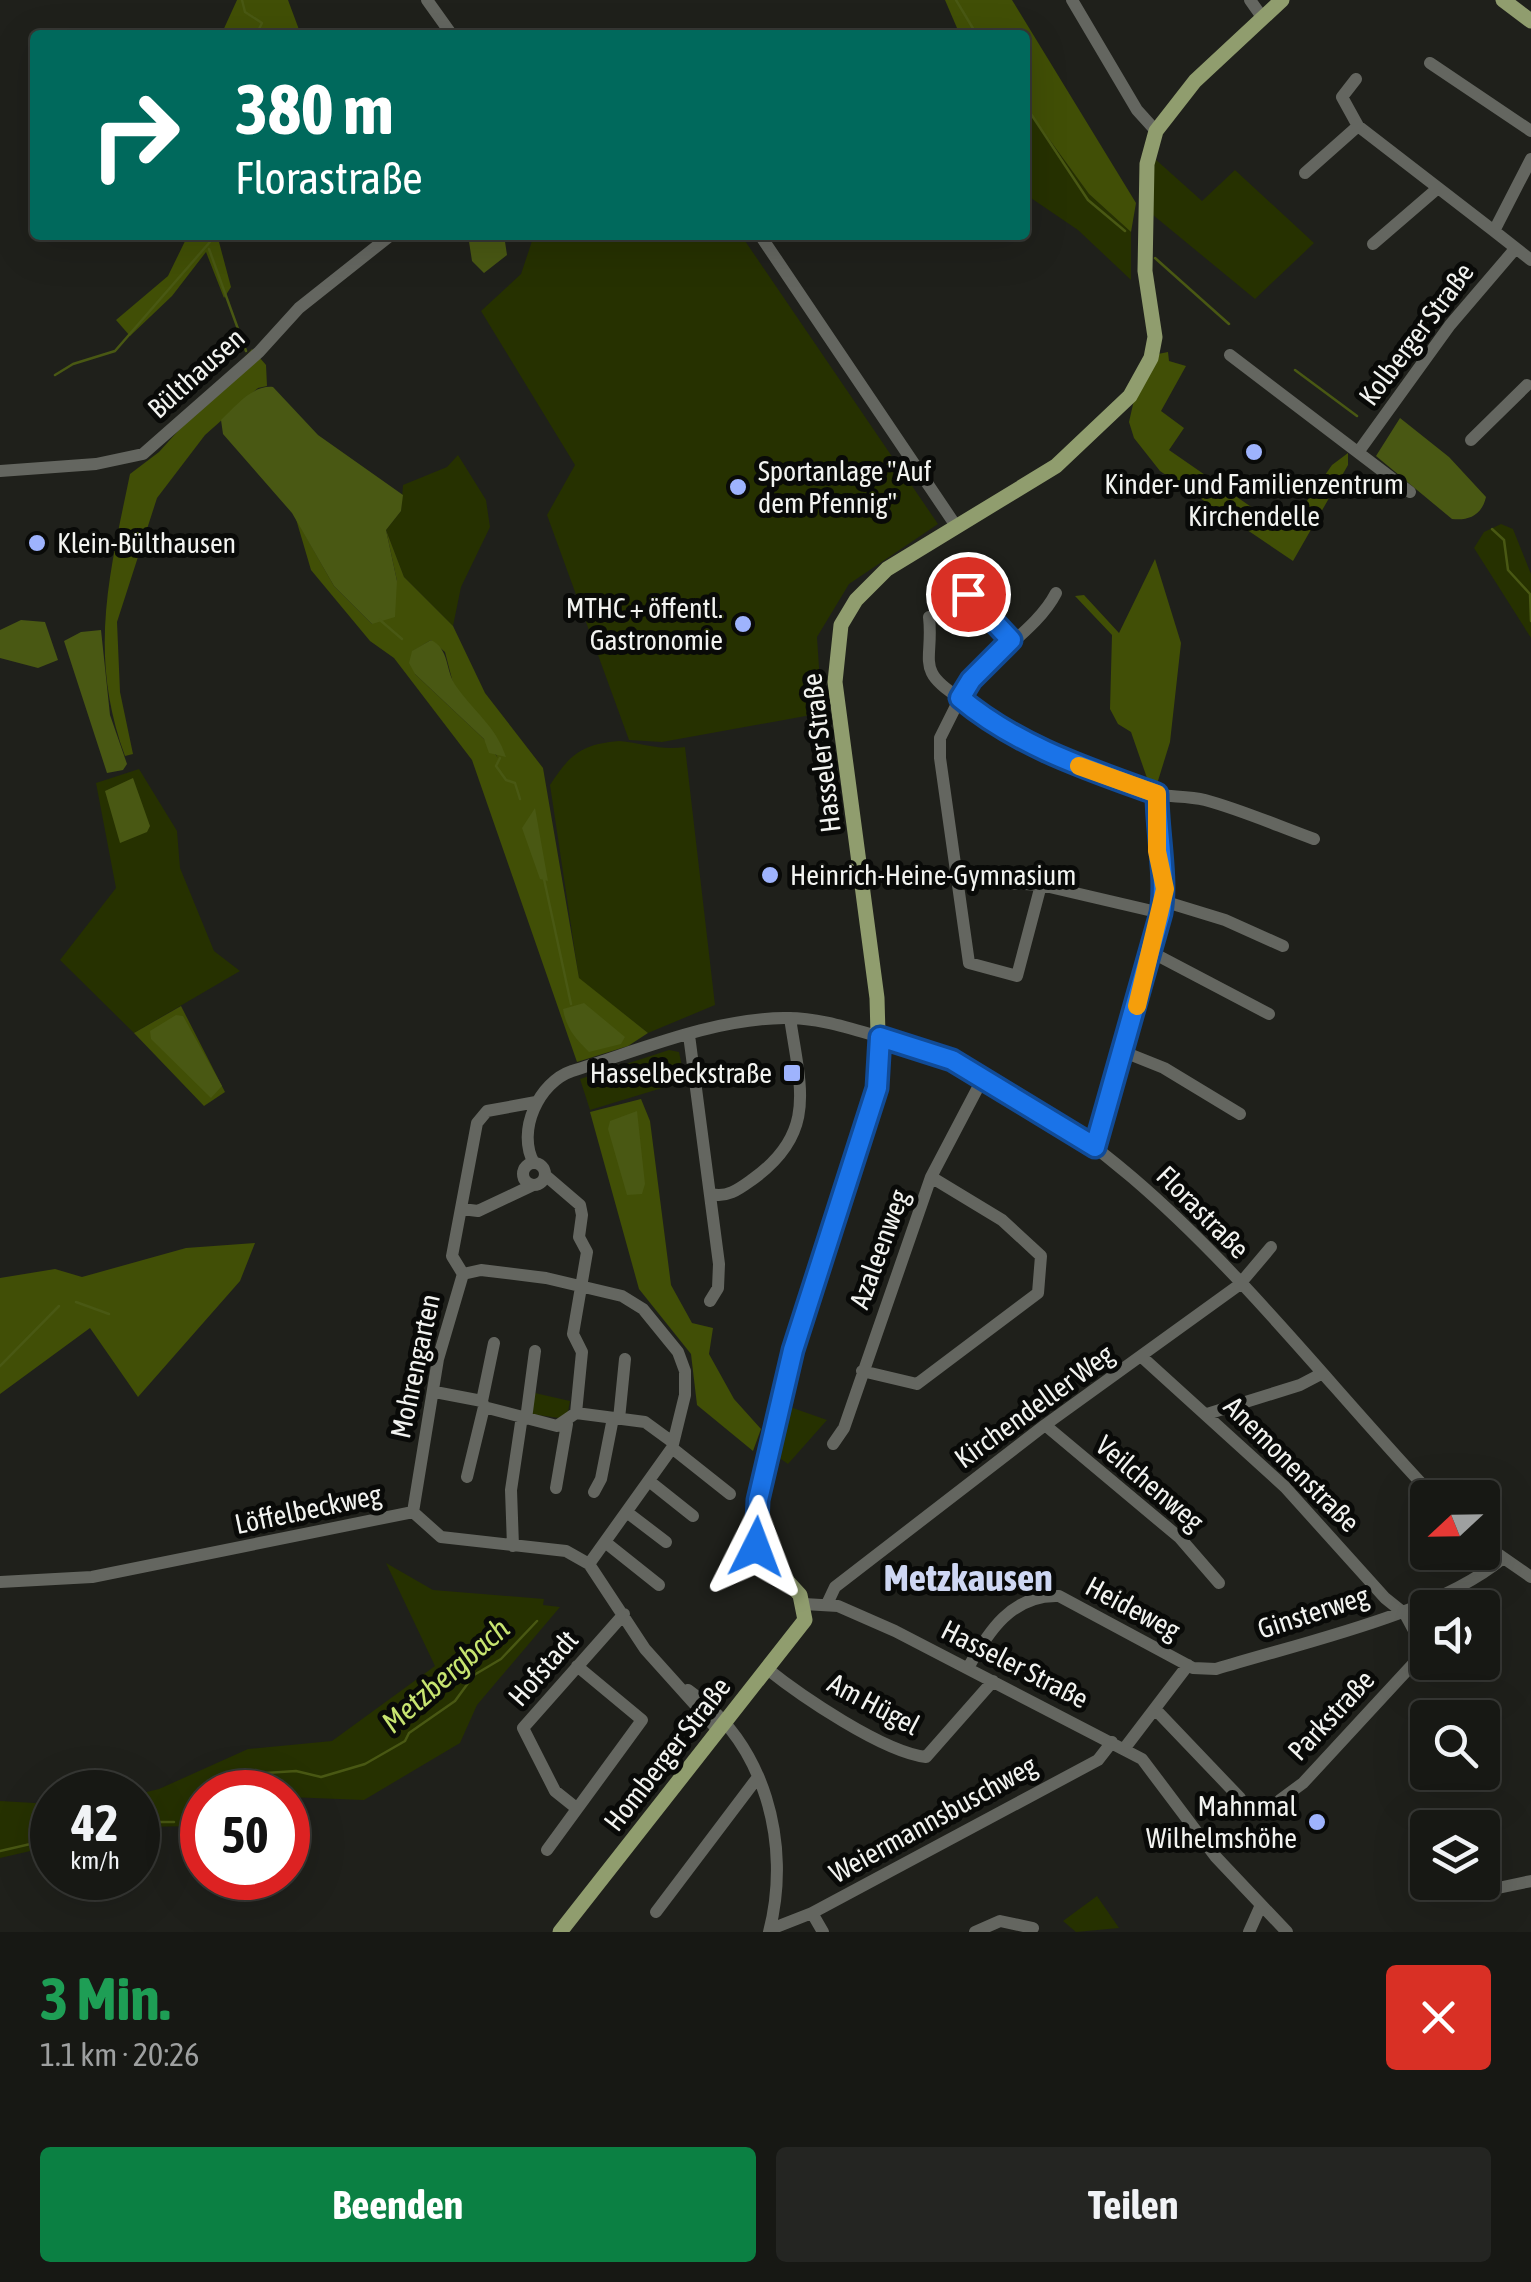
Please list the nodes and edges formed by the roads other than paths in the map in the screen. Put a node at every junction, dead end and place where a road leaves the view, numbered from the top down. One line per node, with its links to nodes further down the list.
1 (428, 0): 8 (street)
2 (1072, 0): 12 (street)
3 (1250, 0): 6 (street)
4 (1282, 0): 6 (main road)
5 (1511, 2): 7 (main road)
6 (1262, 17): 12 (main road)
7 (1531, 21)
8 (449, 30)
9 (1430, 63): 13 (street)
10 (1356, 79): 11 (street)
11 (1358, 126): 15 (street); 16 (street)
12 (1156, 131): 29 (main road, Hasseler Straße)
13 (1531, 131)
14 (1531, 159): 17 (street)
15 (1305, 173)
16 (1438, 188): 17 (street); 20 (street)
17 (1494, 231): 21 (street)
18 (385, 240): 27 (street, Bülthausen)
19 (763, 240): 29 (street)
20 (1373, 244)
21 (1515, 248): 22 (street); 26 (street, Kolberger Straße)
22 (1531, 260)
23 (1230, 355): 26 (street)
24 (1530, 386): 25 (street)
25 (1471, 440)
26 (1359, 451): 28 (street)
27 (0, 471)
28 (1410, 492)
29 (956, 526): 45 (main road, Hasseler Straße)
30 (946, 571): 33 (street)
31 (1056, 593): 33 (street)
32 (929, 617): 34 (street)
33 (1011, 640): 34 (street)
34 (960, 698): 35 (street); 37 (street)
35 (1157, 794): 36 (street); 39 (street)
36 (1314, 839)
37 (956, 880): 38 (street); 38 (street)
38 (1041, 885): 39 (street)
39 (1162, 907): 40 (street); 41 (street)
40 (1283, 946)
41 (1151, 952): 42 (street); 46 (street)
42 (1269, 1014)
43 (790, 1018): 44 (street); 45 (street); 55 (street)
44 (688, 1035): 48 (street); 55 (street)
45 (880, 1037): 47 (street, Florastraße); 96 (main road, Hasseler Straße)
46 (1124, 1052): 49 (street); 50 (street)
47 (984, 1076): 50 (street, Florastraße); 53 (street, Azaleenweg)
48 (536, 1102): 51 (street); 56 (street)
49 (1240, 1114)
50 (1095, 1147): 59 (street, Florastraße)
51 (534, 1163): 52 (street); 54 (street)
52 (545, 1175): 54 (street); 60 (street)
53 (931, 1177): 66 (street, Azaleenweg); 66 (street)
54 (534, 1185): 56 (street)
55 (711, 1194): 61 (street)
56 (462, 1209): 58 (street)
57 (1271, 1247): 59 (street, Kirchendeller Weg)
58 (462, 1274): 60 (street, Mohrengarten); 68 (street, Mohrengarten)
59 (1240, 1285): 64 (street, Kirchendeller Weg); 67 (street, Florastraße)
60 (580, 1288): 73 (street); 75 (street, Mohrengarten)
61 (710, 1302)
62 (494, 1343): 69 (street)
63 (535, 1351): 71 (street)
64 (1143, 1358): 70 (street, Anemonenstraße); 74 (street, Kirchendeller Weg)
65 (626, 1359): 72 (street)
66 (862, 1370): 76 (street, Azaleenweg)
67 (1321, 1374): 70 (street); 78 (street, Florastraße)
68 (435, 1392): 69 (street); 83 (street, Mohrengarten)
69 (483, 1404): 71 (street); 77 (street)
70 (1207, 1414): 97 (street, Anemonenstraße)
71 (524, 1418): 73 (street); 88 (street)
72 (616, 1418): 73 (street); 75 (street); 81 (street)
73 (572, 1419): 80 (street)
74 (1045, 1424): 93 (street, Veilchenweg); 95 (street, Kirchendeller Weg)
75 (672, 1444): 79 (street, Mohrengarten); 82 (street)
76 (833, 1444)
77 (467, 1477)
78 (1418, 1480)
79 (649, 1481): 84 (street, Mohrengarten); 85 (street)
80 (556, 1488)
81 (594, 1492)
82 (730, 1494)
83 (413, 1512): 88 (street, Löffelbeckweg); 92 (street, Löffelbeckweg)
84 (628, 1513): 86 (street, Mohrengarten); 87 (street)
85 (693, 1516)
86 (605, 1542): 90 (street, Mohrengarten); 94 (street)
87 (666, 1542)
88 (513, 1546): 90 (street, Löffelbeckweg)
89 (1502, 1559): 91 (street); 97 (street, Ginsterweg)
90 (589, 1564): 98 (street)
91 (1531, 1577)
92 (0, 1582)
93 (1219, 1583)
94 (659, 1585)
95 (828, 1601): 96 (street, Hasseler Straße); 102 (street, Hasseler Straße)
96 (804, 1604): 101 (main road, Homberger Straße)
97 (1402, 1610): 99 (street, Ginsterweg); 109 (street, Parkstraße)
98 (624, 1614): 100 (street, Hofstadt); 105 (street)
99 (1188, 1665): 102 (street, Heideweg); 104 (street, Weiermannsbuschweg)
100 (577, 1666): 110 (street, Hofstadt); 110 (street)
101 (766, 1668): 103 (street, Am Hügel); 105 (main road, Homberger Straße)
102 (968, 1668): 103 (street, Hasseler Straße)
103 (993, 1681): 106 (street, Hasseler Straße)
104 (1155, 1709): 106 (street, Weiermannsbuschweg); 108 (street)
105 (720, 1723): 107 (street); 119 (main road, Homberger Straße)
106 (1118, 1745): 114 (street, Hasseler Straße); 116 (street, Weiermannsbuschweg)
107 (758, 1778): 115 (street); 118 (street)
108 (1240, 1798)
109 (1280, 1800)
110 (574, 1807): 111 (street)
111 (547, 1850)
112 (1531, 1880): 113 (street)
113 (1500, 1888)
114 (1261, 1905): 122 (street); 123 (street, Hasseler Straße)
115 (656, 1912)
116 (812, 1913): 118 (street, Weiermannsbuschweg); 120 (street)
117 (1033, 1928): 121 (street)
118 (770, 1930)
119 (560, 1932)
120 (823, 1932)
121 (975, 1932)
122 (1249, 1932)
123 (1288, 1932)

